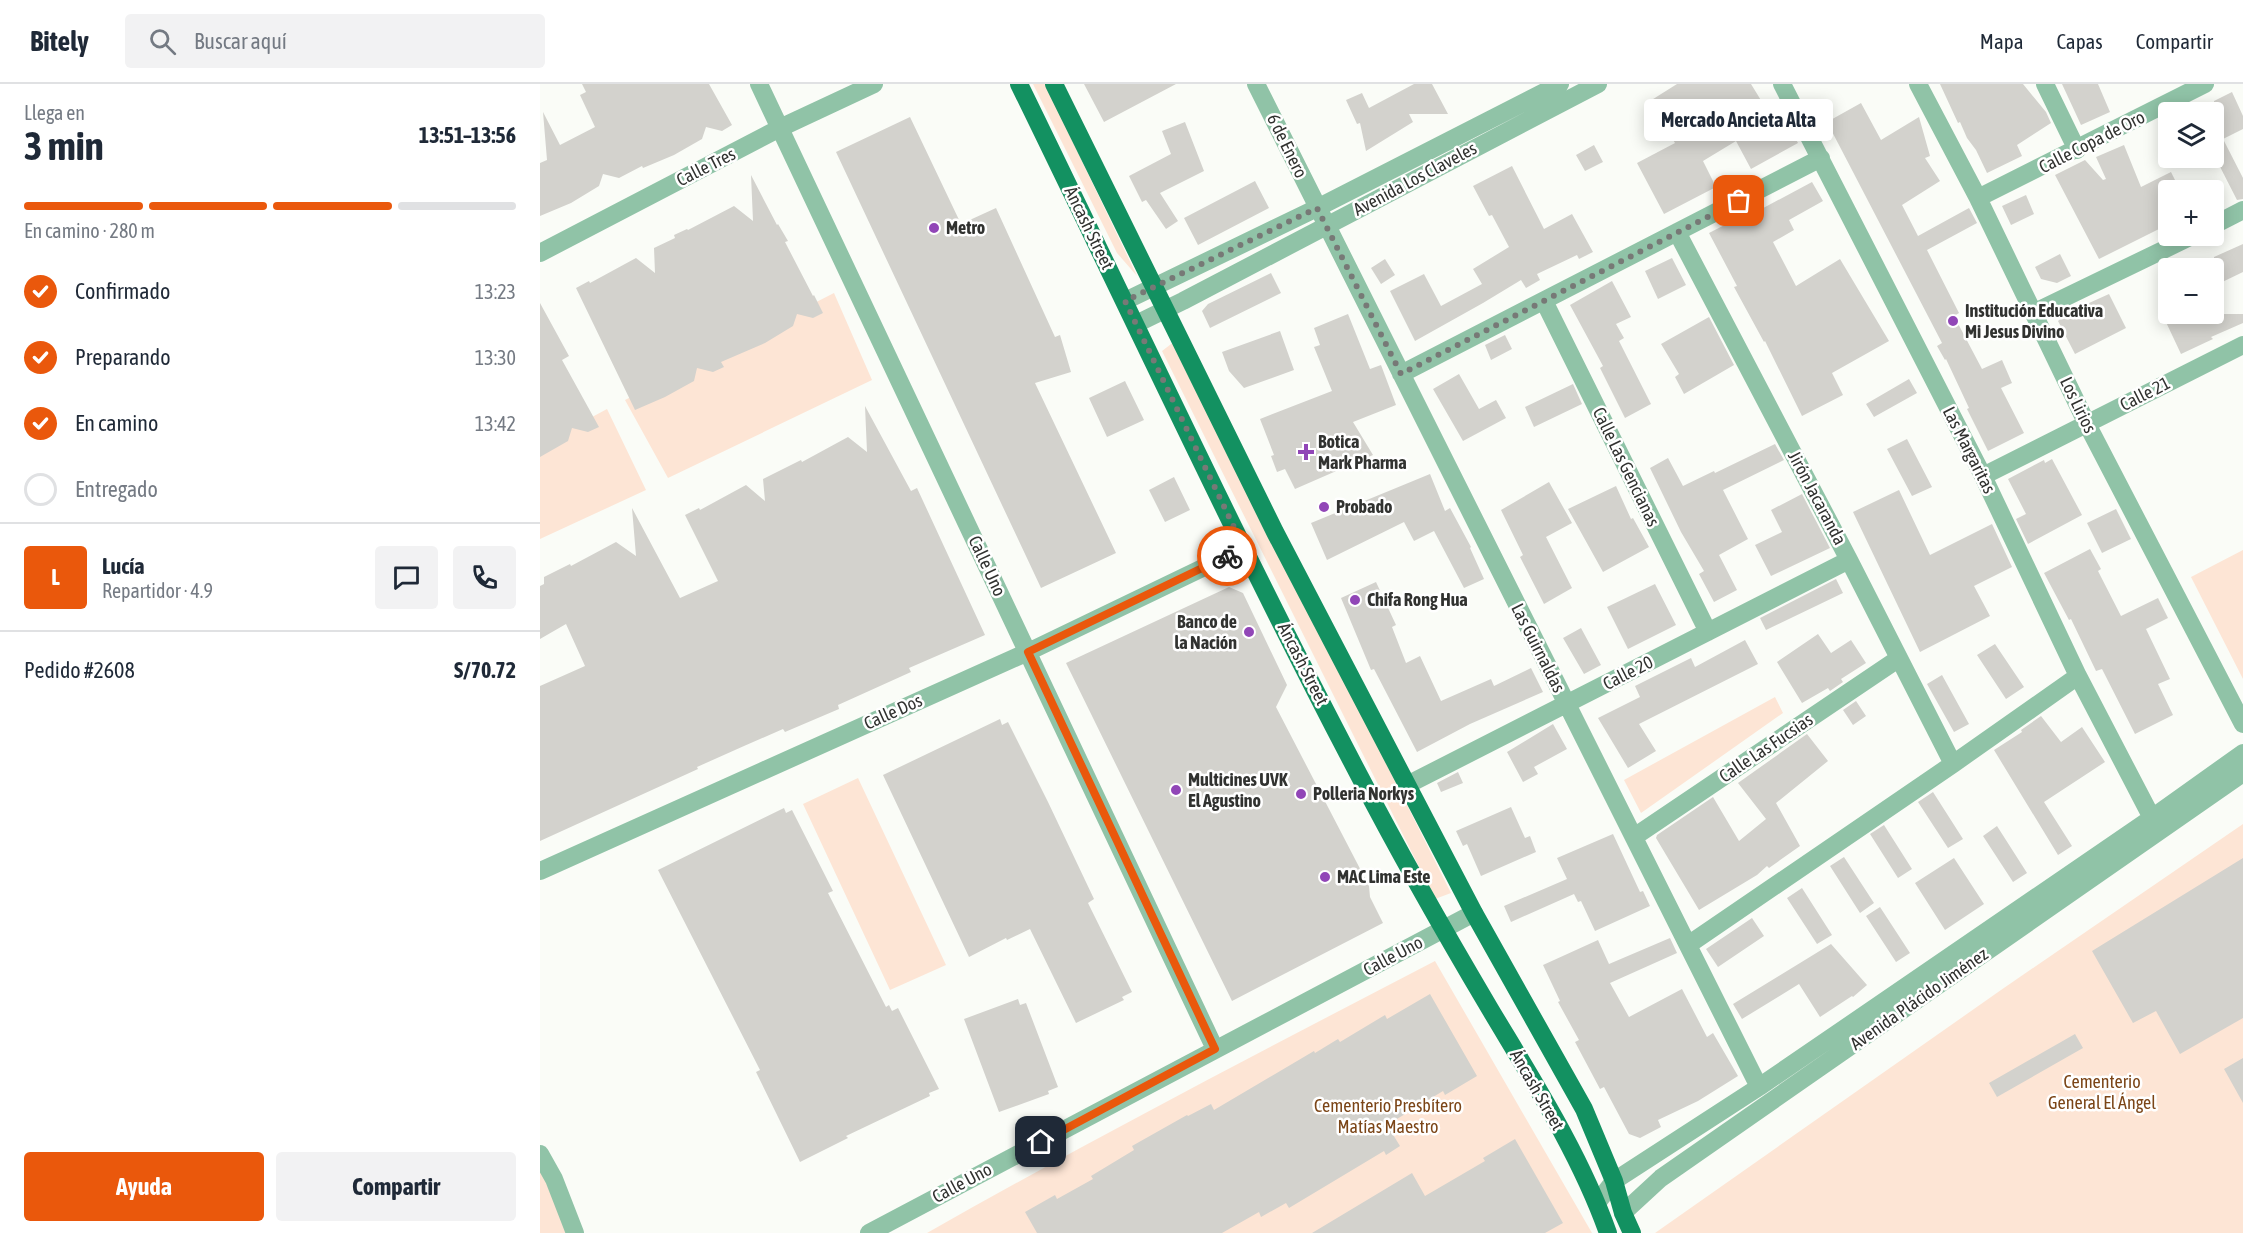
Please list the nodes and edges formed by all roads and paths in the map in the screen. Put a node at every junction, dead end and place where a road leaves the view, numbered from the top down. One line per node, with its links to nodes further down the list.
1 (759, 84): 12 (street, Calle Uno)
2 (874, 84): 12 (street, Calle Tres)
3 (1019, 84): 24 (main road, Áncash Street)
4 (1054, 84): 23 (main road, Áncash Street)
5 (1256, 84): 16 (street, 6 de Enero)
6 (1560, 84): 16 (street, Avenida Los Claveles)
7 (1598, 84): 19 (street, Avenida Los Claveles)
8 (1782, 84): 14 (street, Las Margaritas)
9 (1918, 84): 15 (street, Los Lirios)
10 (2045, 84): 13 (street)
11 (2205, 84): 13 (street, Calle Copa de Oro)
12 (780, 129): 22 (street, Calle Tres); 36 (street, Calle Uno)
13 (2077, 150): 15 (street, Calle Copa de Oro)
14 (1821, 158): 20 (street); 32 (street, Las Margaritas)
15 (1978, 198): 27 (street, Los Lirios)
16 (1317, 208): 19 (street, Las Guirnaldas); 23 (street, Avenida Los Claveles)
17 (2243, 210): 18 (street)
18 (2224, 220)
19 (1326, 225): 26 (street, Avenida Los Claveles); 30 (street, Las Guirnaldas)
20 (1677, 232): 25 (street); 34 (street, Jirón Jacaranda)
21 (2171, 246): 27 (street)
22 (540, 253)
23 (1155, 286): 24 (street, Avenida Los Claveles); 26 (main road, Áncash Street)
24 (1125, 301): 28 (main road, Áncash Street)
25 (1544, 301): 30 (street); 35 (street, Calle Las Gencianas)
26 (1166, 309): 28 (street, Avenida Los Claveles); 44 (main road, Áncash Street)
27 (2033, 313): 31 (street, Los Lirios)
28 (1136, 324): 33 (main road, Áncash Street)
29 (2243, 345): 31 (street, Calle 21)
30 (1401, 374): 39 (street, Las Guirnaldas)
31 (2087, 424): 32 (street, Calle 21); 40 (street, Los Lirios)
32 (1983, 476): 38 (street, Las Margaritas)
33 (1244, 548): 36 (street, Calle Dos); 49 (main road, Áncash Street)
34 (1849, 560): 35 (street, Calle 20); 37 (street, Jirón Jacaranda)
35 (1708, 632): 39 (street, Calle 20)
36 (1028, 652): 47 (street, Calle Dos); 51 (street, Calle Uno)
37 (1898, 659): 42 (street, Jirón Jacaranda); 46 (street, Calle Las Fucsias)
38 (2078, 676): 42 (street); 45 (street, Las Margaritas)
39 (1567, 704): 44 (street, Calle 20); 46 (street, Las Guirnaldas)
40 (2243, 724)
41 (2243, 753): 45 (street, Avenida Plácido Jiménez)
42 (1953, 764): 50 (street)
43 (2243, 773): 56 (street, Avenida Plácido Jiménez)
44 (1407, 785): 48 (main road, Áncash Street)
45 (2152, 818): 52 (street, Avenida Plácido Jiménez)
46 (1634, 837): 50 (street, Las Guirnaldas)
47 (540, 871)
48 (1474, 913): 49 (street, Calle Uno); 54 (main road, Áncash Street)
49 (1443, 930): 51 (street, Calle Uno); 55 (main road, Áncash Street)
50 (1688, 945): 52 (street, Las Guirnaldas)
51 (1215, 1049): 59 (street, Calle Uno)
52 (1759, 1087): 54 (street, Avenida Plácido Jiménez)
53 (540, 1154): 58 (street)
54 (1614, 1181): 55 (street, Avenida Plácido Jiménez); 56 (main road, Áncash Street)
55 (1597, 1203): 57 (main road, Áncash Street)
56 (1623, 1213): 57 (main road, Avenida Plácido Jiménez); 60 (main road, Áncash Street)
57 (1605, 1232)
58 (575, 1233)
59 (869, 1233)
60 (1632, 1233)

